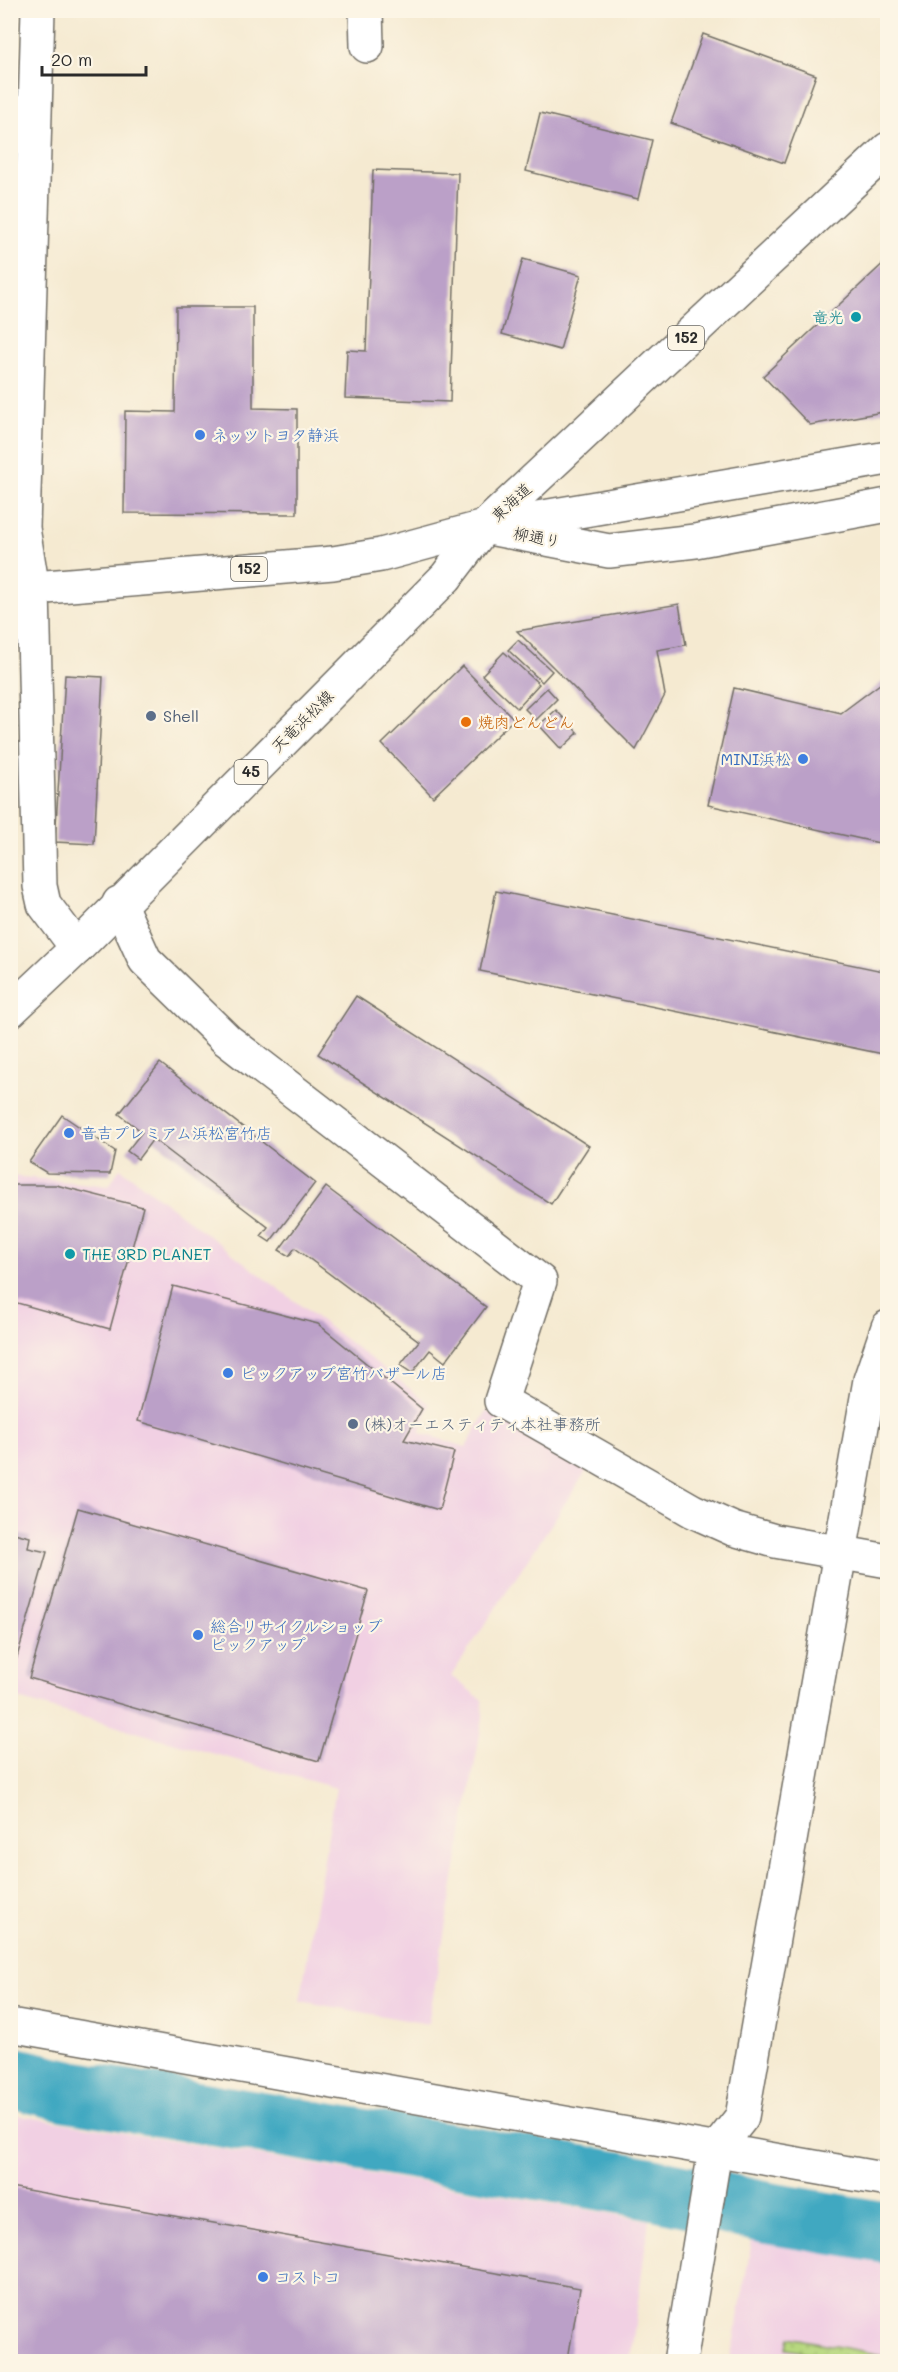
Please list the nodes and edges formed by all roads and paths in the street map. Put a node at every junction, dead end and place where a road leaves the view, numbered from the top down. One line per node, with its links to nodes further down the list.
1 (38, 10): 8 (main road)
2 (366, 10): 3 (main road)
3 (367, 46)
4 (888, 149): 7 (main road, 東海道 / 152)
5 (888, 458): 7 (main road, 柳通り)
6 (888, 505): 7 (main road, 柳通り)
7 (484, 527): 8 (main road, 東海道 / 152); 9 (main road, 天竜浜松線 / 45)
8 (22, 590): 10 (main road)
9 (119, 903): 10 (main road, 天竜浜松線 / 45); 14 (main road)
10 (77, 948): 11 (main road, 天竜浜松線 / 45)
11 (10, 1011)
12 (888, 1327): 13 (main road)
13 (879, 1381): 14 (main road)
14 (840, 1553): 15 (main road); 17 (main road)
15 (888, 1561)
16 (10, 2025): 17 (main road)
17 (713, 2164): 18 (main road); 19 (main road)
18 (888, 2180)
19 (680, 2361)

